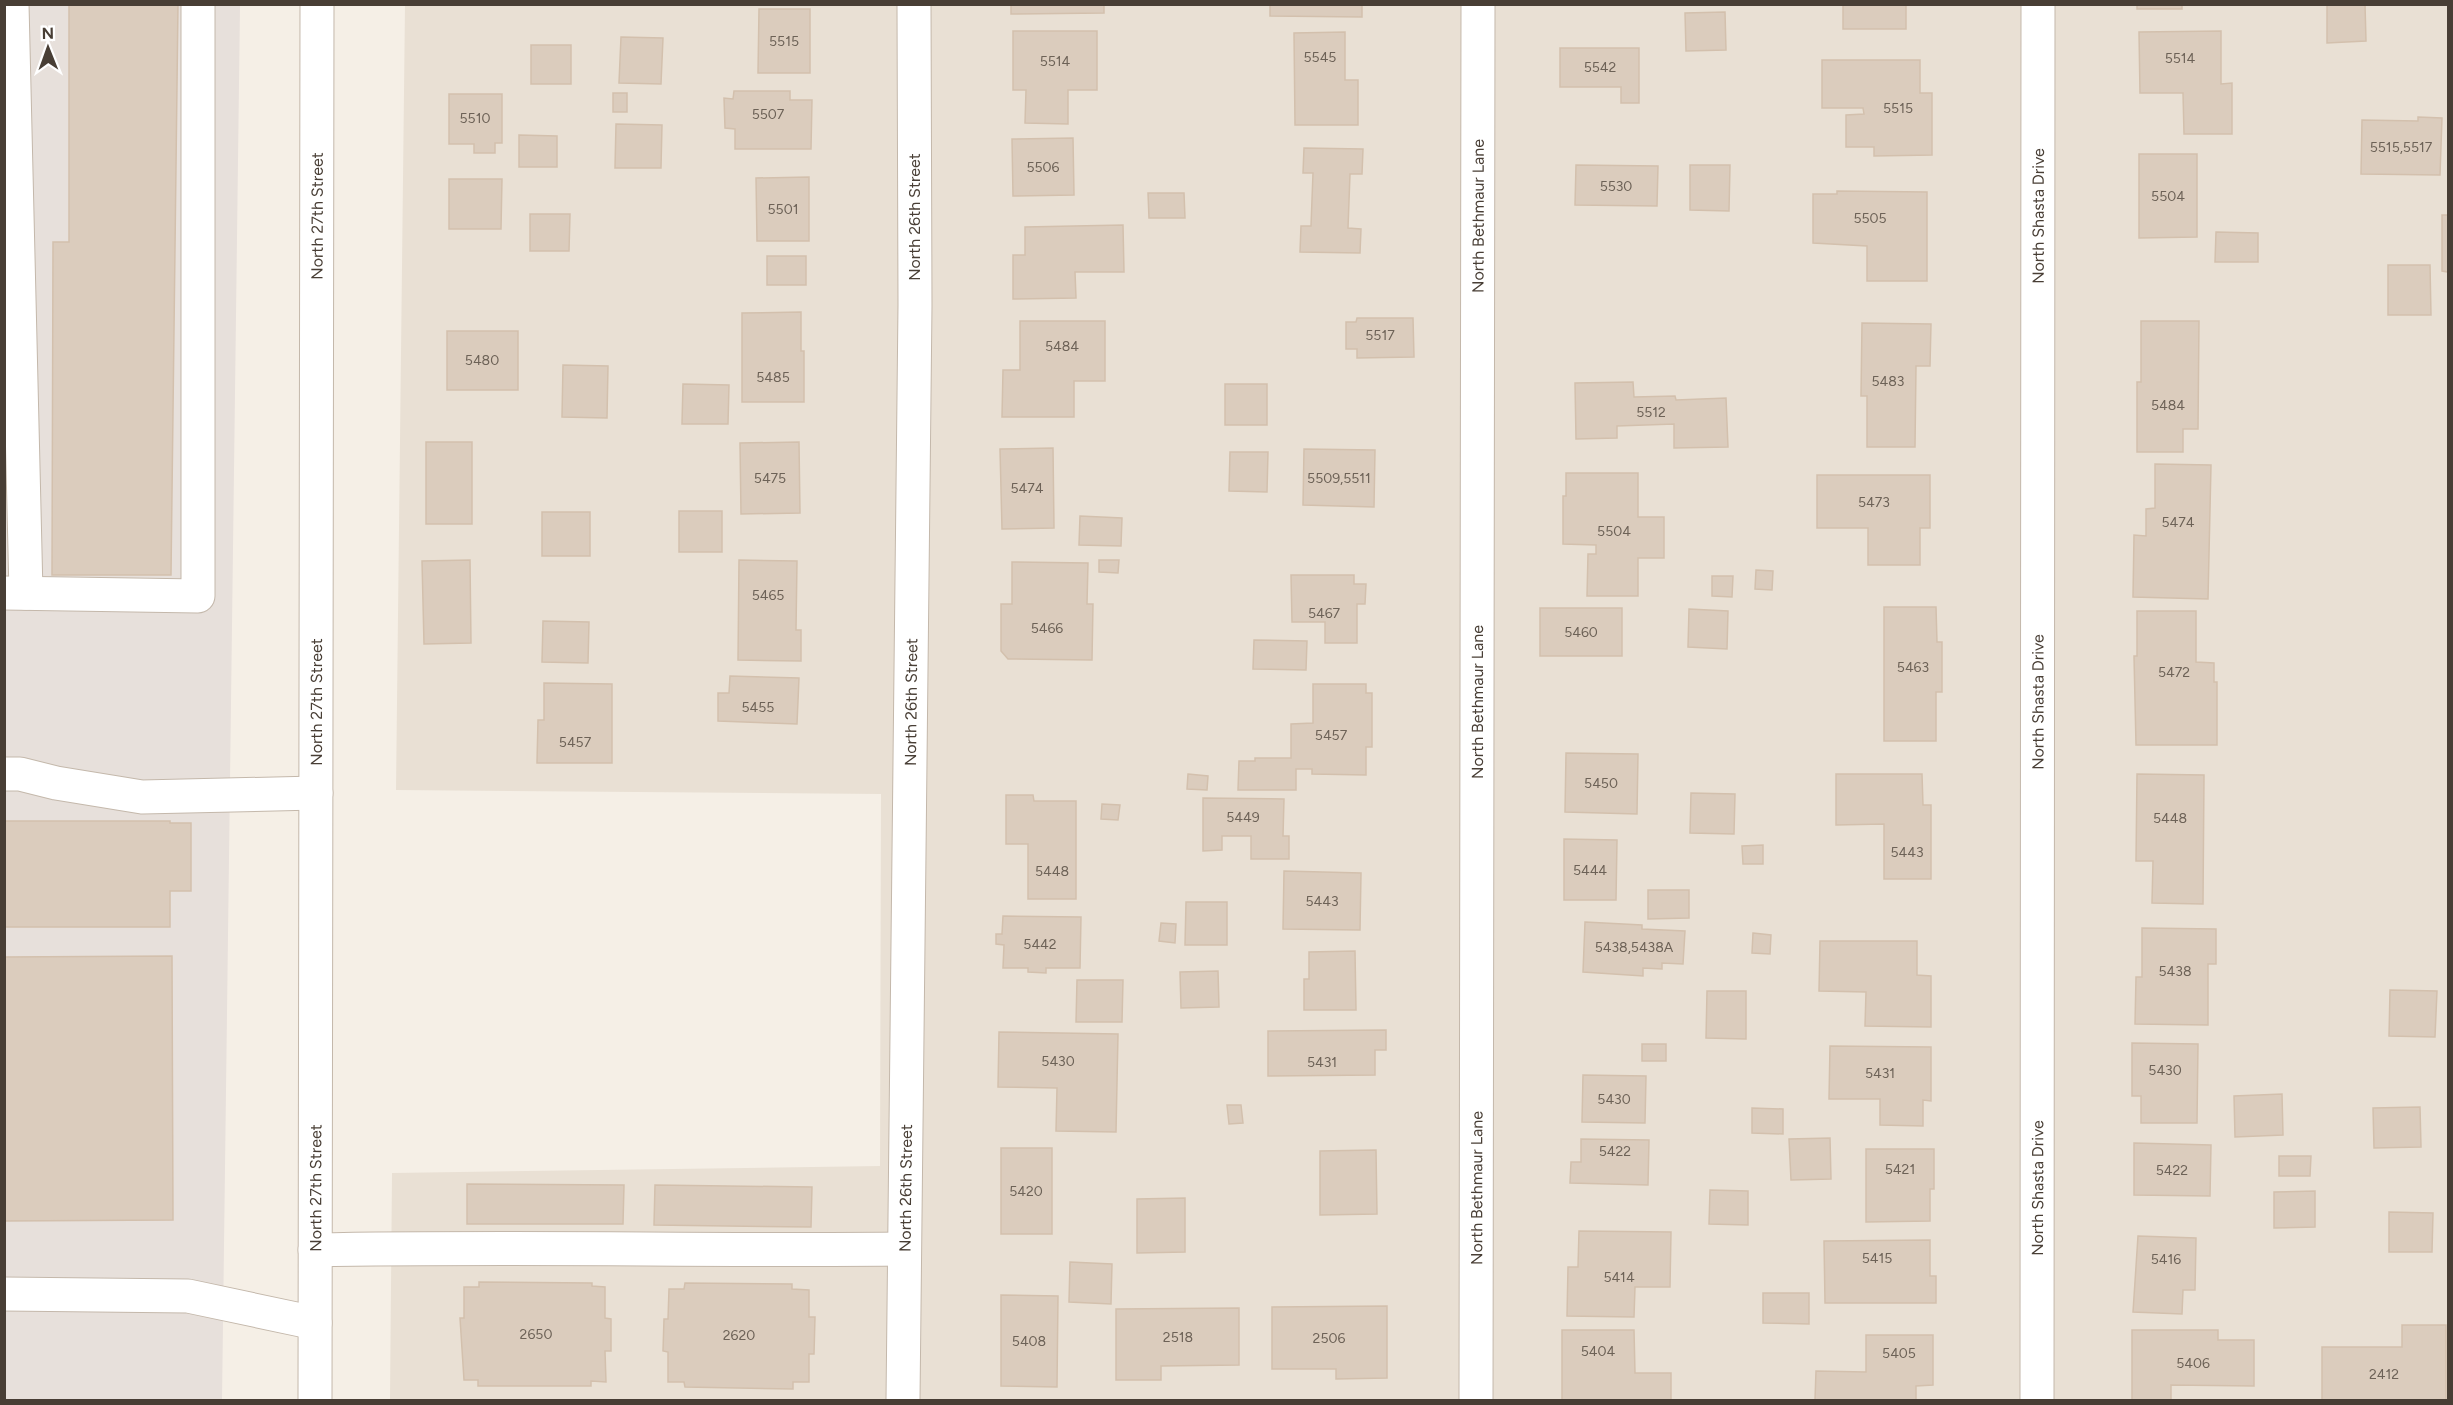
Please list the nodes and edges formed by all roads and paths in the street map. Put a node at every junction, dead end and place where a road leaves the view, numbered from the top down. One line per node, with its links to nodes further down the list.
1 (12, 4): 7 (street)
2 (198, 4): 7 (street)
3 (317, 4): 9 (street, North 27th Street)
4 (914, 4): 10 (street, North 26th Street)
5 (1479, 4): 16 (street, North Bethmaur Lane)
6 (2038, 4): 17 (street, North Shasta Drive)
7 (15, 593)
8 (4, 774): 9 (street)
9 (316, 792): 11 (street, North 27th Street)
10 (904, 1249): 11 (street); 15 (street, North 26th Street)
11 (315, 1250): 13 (street, North 27th Street)
12 (4, 1294): 13 (street)
13 (315, 1323): 14 (street, North 27th Street)
14 (315, 1401)
15 (903, 1401)
16 (1476, 1401)
17 (2037, 1401)

